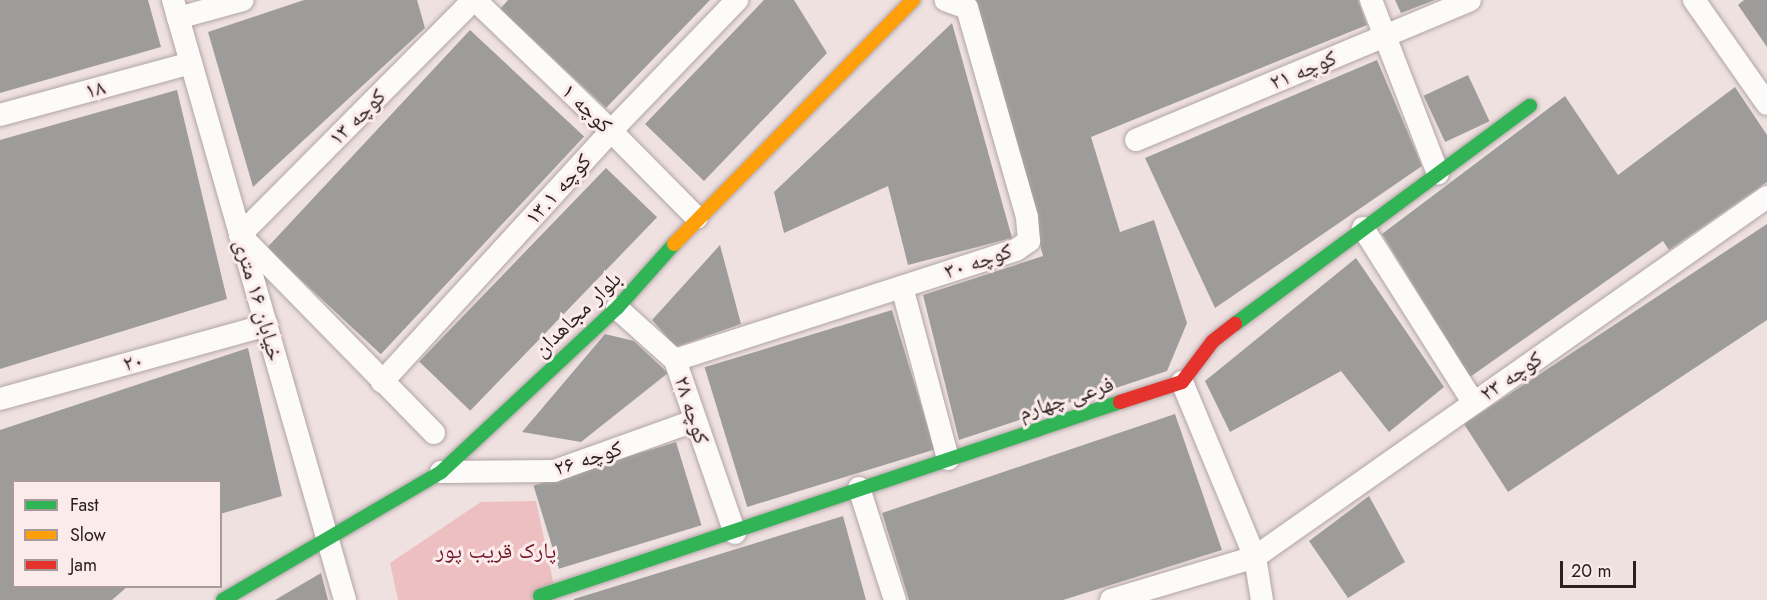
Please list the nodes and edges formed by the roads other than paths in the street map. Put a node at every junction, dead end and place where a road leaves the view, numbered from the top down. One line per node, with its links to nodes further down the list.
1 (243, 0): 9 (street)
2 (474, 0): 15 (street, کوچه ۱); 21 (street, کوچه ۱۳)
3 (737, 0): 15 (street, کوچه ۱۳.۱)
4 (913, 0): 19 (street, بلوار مجاهدان)
5 (945, 0): 22 (street, کوچه ۳۰)
6 (1371, 0): 10 (street)
7 (1470, 0): 10 (street, کوچه ۲۱)
8 (1697, 1): 12 (street)
9 (176, 9): 11 (street, خیابان ۱۶ متری)
10 (1384, 36): 16 (street, کوچه ۲۱); 17 (street)
11 (191, 63): 14 (street, ۱۸); 21 (street, خیابان ۱۶ متری)
12 (1767, 104)
13 (1530, 106): 17 (street)
14 (0, 115)
15 (611, 130): 19 (street, کوچه ۱); 26 (street, کوچه ۱۳.۱)
16 (1136, 140)
17 (1438, 174): 20 (street)
18 (1767, 196): 29 (street, کوچه ۲۳)
19 (697, 218): 23 (street, بلوار مجاهدان)
20 (1363, 228): 27 (street); 29 (street)
21 (240, 235): 24 (street, خیابان ۱۶ متری); 26 (street)
22 (902, 287): 25 (street, کوچه ۳۰); 32 (street)
23 (617, 308): 25 (street, کوچه ۲۸); 33 (street, بلوار مجاهدان)
24 (267, 325): 28 (street, ۲۰); 36 (street, خیابان ۱۶ متری)
25 (675, 360): 30 (street, کوچه ۲۸)
26 (382, 382): 31 (street)
27 (1182, 382): 32 (street, فرعی چهارم); 37 (street)
28 (0, 399)
29 (1473, 402): 37 (street, کوچه ۲۳)
30 (694, 421): 33 (street, کوچه ۲۶); 35 (street, کوچه ۲۸)
31 (434, 433)
32 (948, 459): 34 (street, فرعی چهارم)
33 (441, 472): 36 (street, بلوار مجاهدان)
34 (859, 488): 35 (street, فرعی چهارم); 41 (street)
35 (735, 533): 38 (street, فرعی چهارم)
36 (327, 538): 39 (street, بلوار مجاهدان); 40 (street, خیابان ۱۶ متری)
37 (1256, 557): 42 (street, کوچه ۲۳); 43 (street)
38 (540, 596)
39 (223, 600)
40 (345, 600)
41 (895, 600)
42 (1110, 600)
43 (1262, 600)

